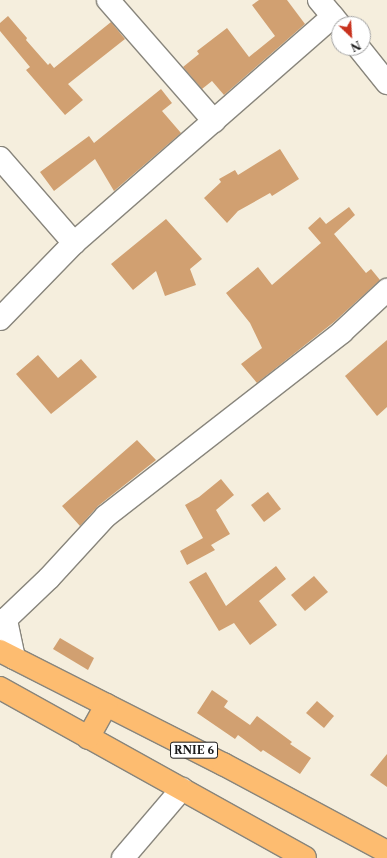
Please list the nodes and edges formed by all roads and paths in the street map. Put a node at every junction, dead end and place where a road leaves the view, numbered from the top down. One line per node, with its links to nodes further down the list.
1 (108, 0): 5 (street)
2 (330, 13): 5 (street)
3 (365, 56): 4 (street)
4 (387, 83)
5 (214, 121): 7 (street)
6 (0, 158): 7 (street)
7 (74, 243): 9 (street)
8 (387, 290): 10 (street)
9 (0, 319)
10 (3, 613): 11 (street)
11 (7, 654): 13 (main road, RNIE 6)
12 (0, 688): 14 (main road)
13 (106, 705): 14 (main road); 16 (main road, RNIE 6)
14 (88, 738): 15 (main road)
15 (182, 789): 17 (street); 18 (main road)
16 (387, 852)
17 (123, 858)
18 (305, 858)

